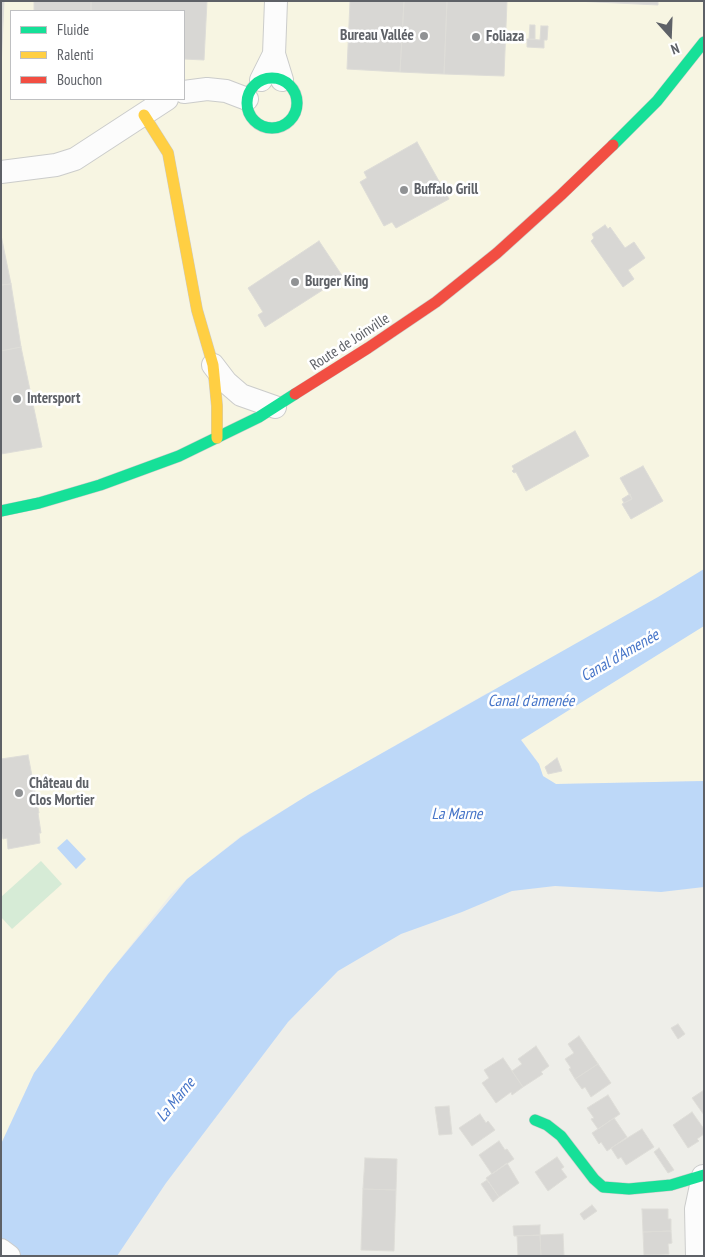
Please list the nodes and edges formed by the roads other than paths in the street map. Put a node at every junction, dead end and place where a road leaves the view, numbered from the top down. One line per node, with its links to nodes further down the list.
1 (276, 1): 4 (street)
2 (704, 42): 8 (main road)
3 (696, 72): 8 (main road)
4 (271, 80): 6 (main road); 6 (main road)
5 (185, 92): 6 (street)
6 (247, 99)
7 (166, 100): 9 (street)
8 (656, 101): 12 (main road, Route de Joinville)
9 (144, 115): 10 (street); 11 (main road)
10 (1, 172)
11 (213, 365): 12 (street); 13 (main road)
12 (275, 407): 13 (main road, Route de Joinville)
13 (217, 438): 14 (main road, Route de Joinville)
14 (1, 511)
15 (535, 1120): 16 (main road)
16 (703, 1176): 19 (street)
17 (1, 1250): 18 (street)
18 (9, 1256)
19 (697, 1256)

